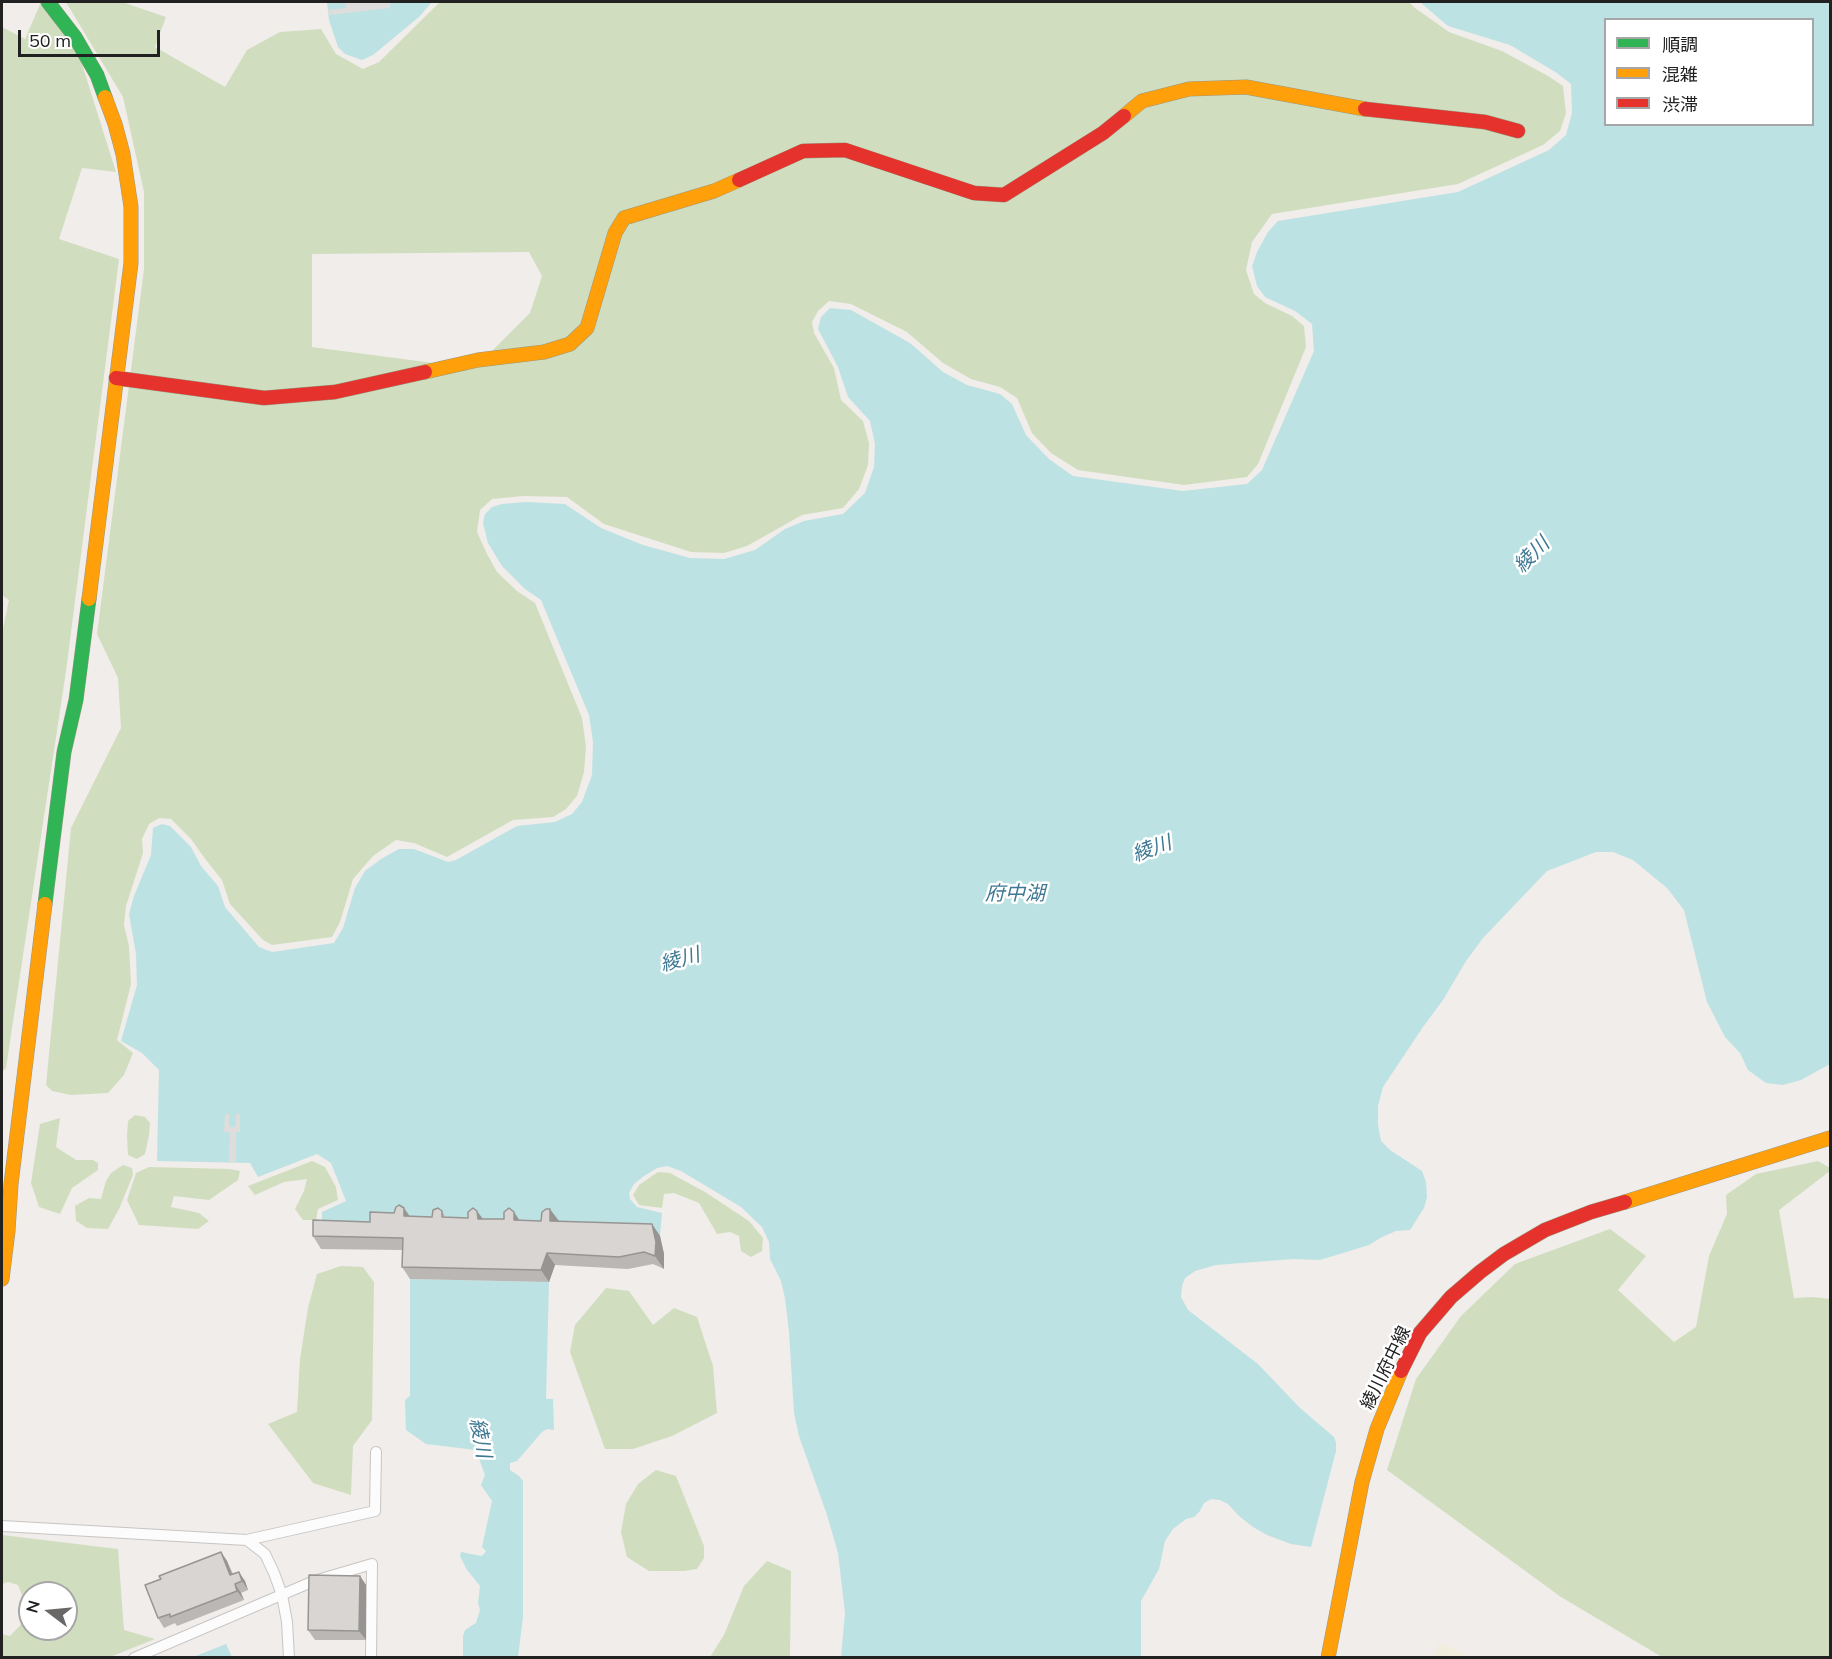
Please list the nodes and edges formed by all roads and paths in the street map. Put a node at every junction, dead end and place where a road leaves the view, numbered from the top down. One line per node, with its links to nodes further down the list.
1 (48, 2): 3 (street)
2 (1518, 131): 3 (street)
3 (116, 378): 5 (street)
4 (1830, 1138): 13 (street, 綾川府中線)
5 (2, 1279)
6 (376, 1452): 8 (lane)
7 (2, 1526): 8 (lane)
8 (247, 1540): 9 (lane)
9 (282, 1595): 10 (lane); 11 (lane); 12 (lane)
10 (135, 1658)
11 (289, 1658)
12 (371, 1658)
13 (1328, 1658)

